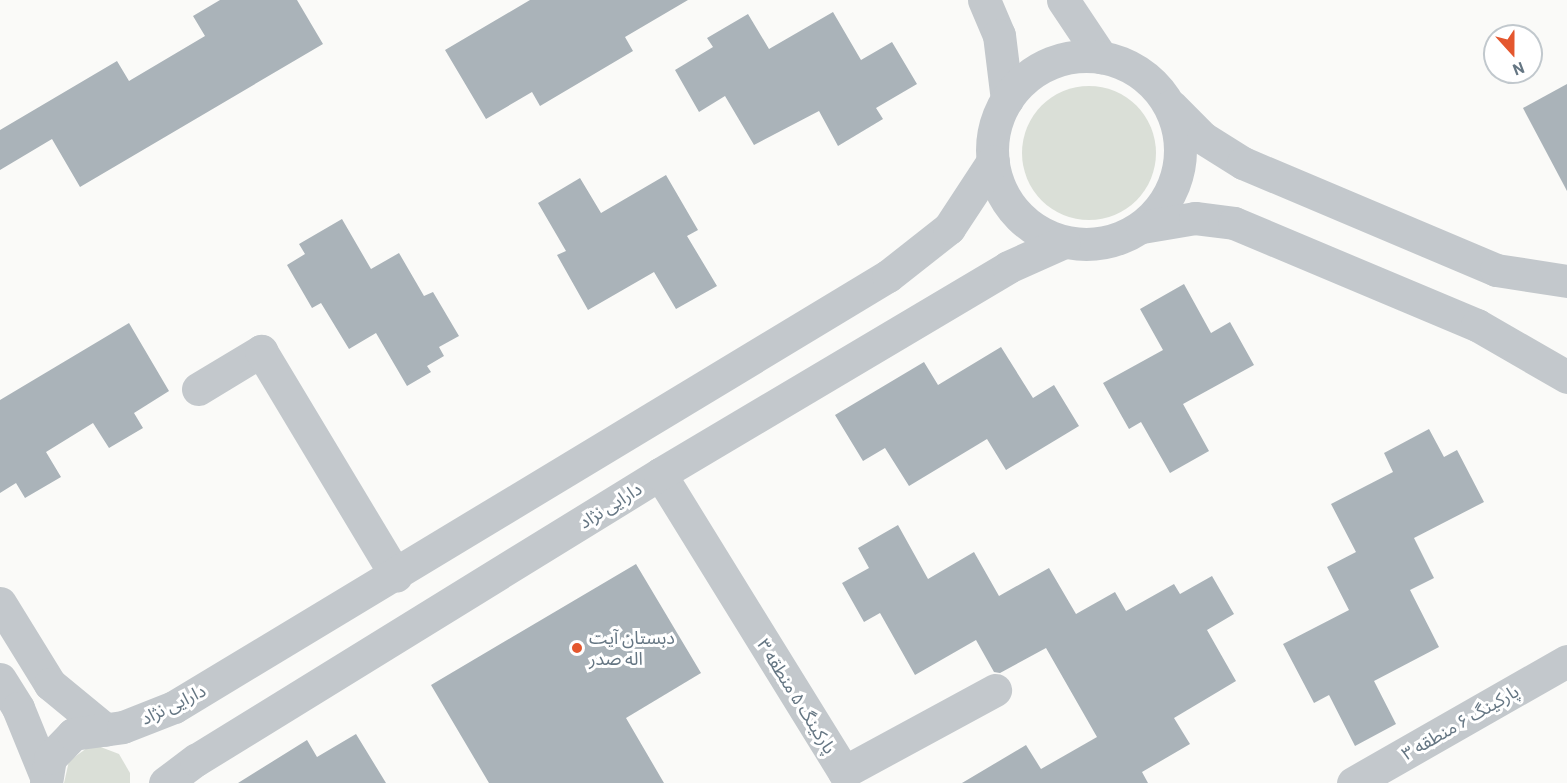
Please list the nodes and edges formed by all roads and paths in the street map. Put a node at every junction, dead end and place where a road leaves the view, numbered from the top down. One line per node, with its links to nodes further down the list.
1 (984, 0): 4 (street)
2 (1063, 0): 3 (street)
3 (1101, 57): 4 (street); 5 (street)
4 (1007, 100): 6 (street)
5 (1169, 104): 7 (street); 9 (street)
6 (993, 161): 8 (street); 13 (street, دارایی نژاد)
7 (1142, 227): 8 (street); 10 (street)
8 (1064, 242): 12 (street, دارایی نژاد)
9 (1567, 280)
10 (1567, 376)
11 (198, 389): 13 (street)
12 (660, 474): 17 (street, پارکینگ ۵ منطقه ۳); 20 (street, دارایی نژاد)
13 (396, 576): 18 (street, دارایی نژاد)
14 (0, 603): 18 (street)
15 (1567, 661): 21 (street, پارکینگ ۶ منطقه ۳)
16 (0, 679): 19 (street)
17 (995, 690)
18 (115, 728): 19 (street, دارایی نژاد)
19 (46, 779)
20 (165, 783)
21 (1353, 783)

